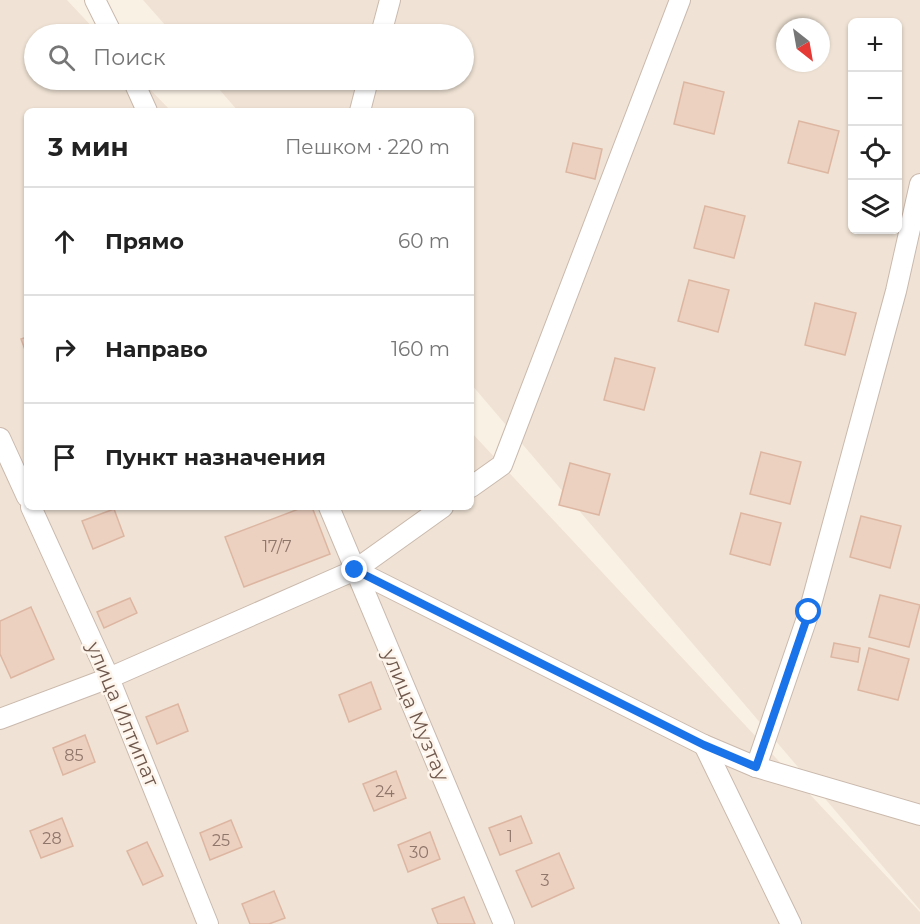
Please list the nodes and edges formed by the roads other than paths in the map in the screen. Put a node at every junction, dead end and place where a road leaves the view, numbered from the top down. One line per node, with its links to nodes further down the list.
1 (95, 0): 4 (street)
2 (390, 0): 5 (street)
3 (680, 0): 12 (street)
4 (107, 24)
5 (384, 24)
6 (138, 90): 8 (street)
7 (365, 90): 9 (street)
8 (146, 108)
9 (361, 108)
10 (920, 184): 21 (street)
11 (0, 438): 13 (street)
12 (474, 485)
13 (24, 490)
14 (32, 510): 18 (street, улица Илтипат)
15 (330, 510): 17 (street, улица Музтау)
16 (439, 510): 17 (street)
17 (355, 570): 18 (street); 20 (street); 24 (street, улица Музтау)
18 (109, 678): 19 (street); 23 (street, улица Илтипат)
19 (0, 719)
20 (704, 745): 21 (street); 25 (street)
21 (756, 767): 22 (street)
22 (920, 814)
23 (208, 924)
24 (504, 924)
25 (791, 924)

